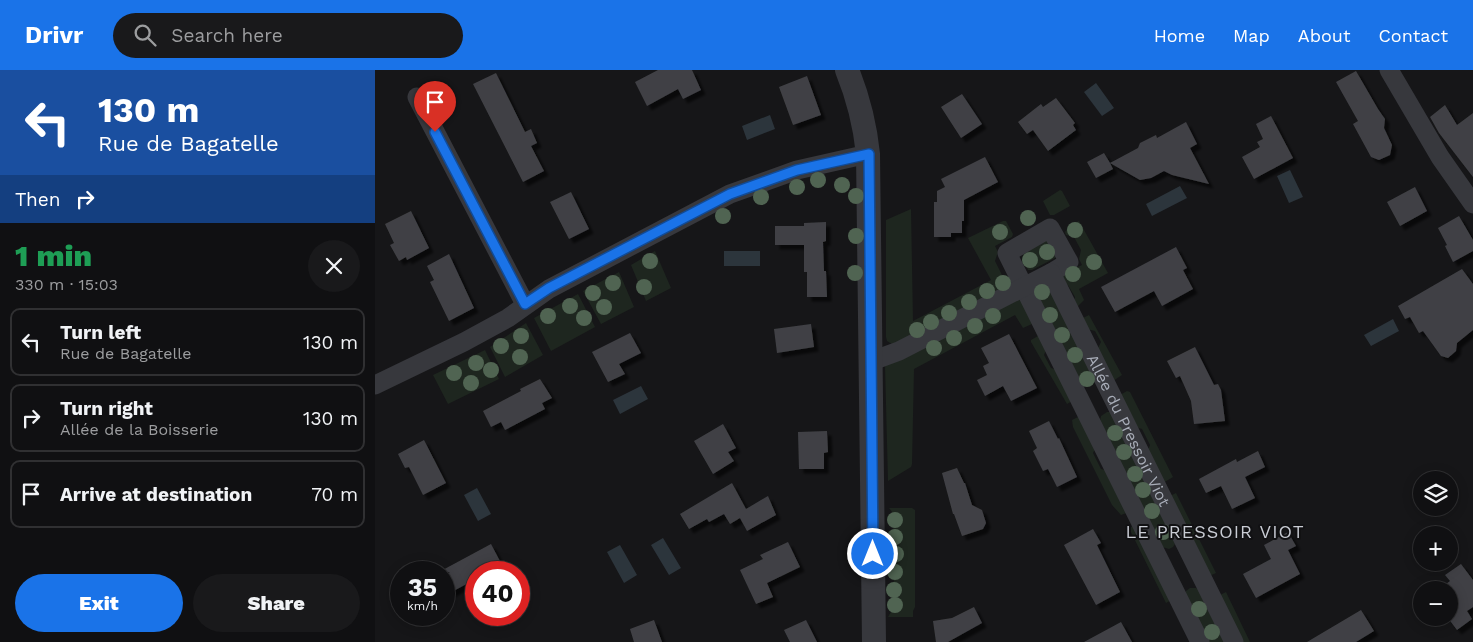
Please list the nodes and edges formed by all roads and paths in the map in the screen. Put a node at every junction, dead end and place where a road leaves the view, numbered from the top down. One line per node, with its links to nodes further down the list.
1 (847, 70): 4 (street)
2 (1389, 70): 5 (street)
3 (417, 97): 8 (street)
4 (869, 154): 8 (street); 9 (street)
5 (1473, 204)
6 (1051, 273): 7 (street); 7 (street, Allée du Pressoir Viot); 11 (street, Allée du Pressoir Viot)
7 (1023, 287): 9 (street); 12 (street, Allée du Pressoir Viot)
8 (525, 304): 10 (street)
9 (872, 361): 15 (street)
10 (375, 386)
11 (1110, 391): 12 (street); 13 (street, Allée du Pressoir Viot)
12 (1082, 405): 14 (street, Allée du Pressoir Viot)
13 (1192, 556): 14 (street); 17 (street, Allée du Pressoir Viot)
14 (1164, 570): 16 (street, Allée du Pressoir Viot)
15 (874, 642)
16 (1200, 642)
17 (1234, 642)

